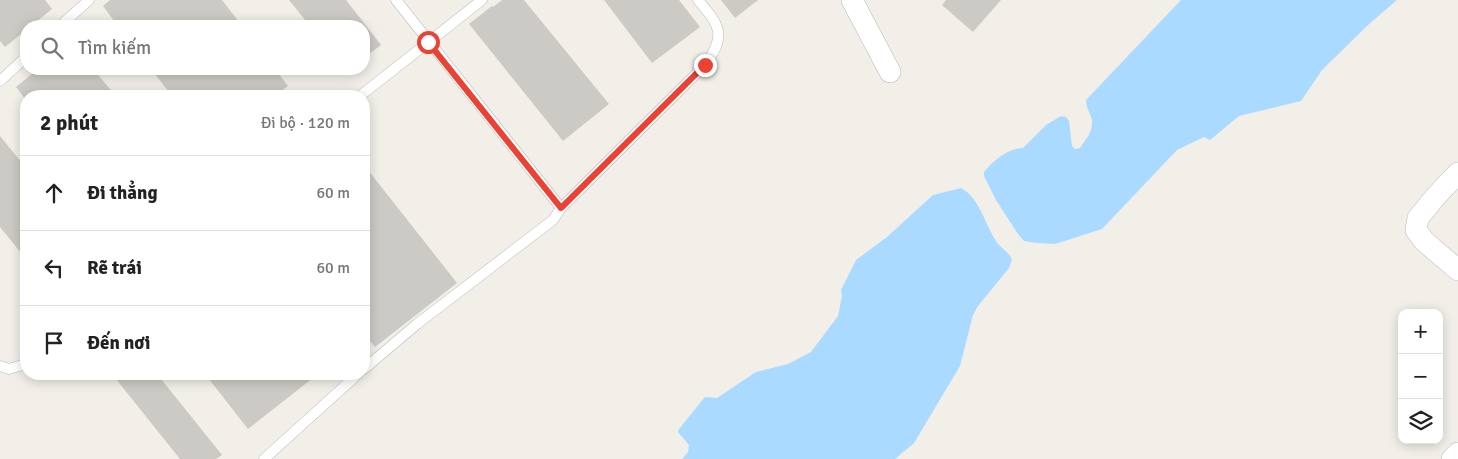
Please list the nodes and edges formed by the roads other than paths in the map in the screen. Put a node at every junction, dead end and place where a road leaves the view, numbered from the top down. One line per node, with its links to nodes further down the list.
1 (89, 0): 6 (lane)
2 (396, 0): 7 (lane)
3 (482, 0): 7 (lane)
4 (698, 0): 13 (lane)
5 (852, 0): 9 (street)
6 (67, 20)
7 (428, 42): 11 (lane); 13 (lane)
8 (20, 63): 10 (lane)
9 (890, 72)
10 (0, 81)
11 (368, 90)
12 (1458, 173): 14 (street)
13 (561, 208): 15 (lane)
14 (1458, 270)
15 (370, 364)
16 (0, 366): 17 (lane)
17 (20, 366)
18 (351, 380): 20 (lane)
19 (1458, 453): 21 (street)
20 (264, 459)
21 (1452, 459)

